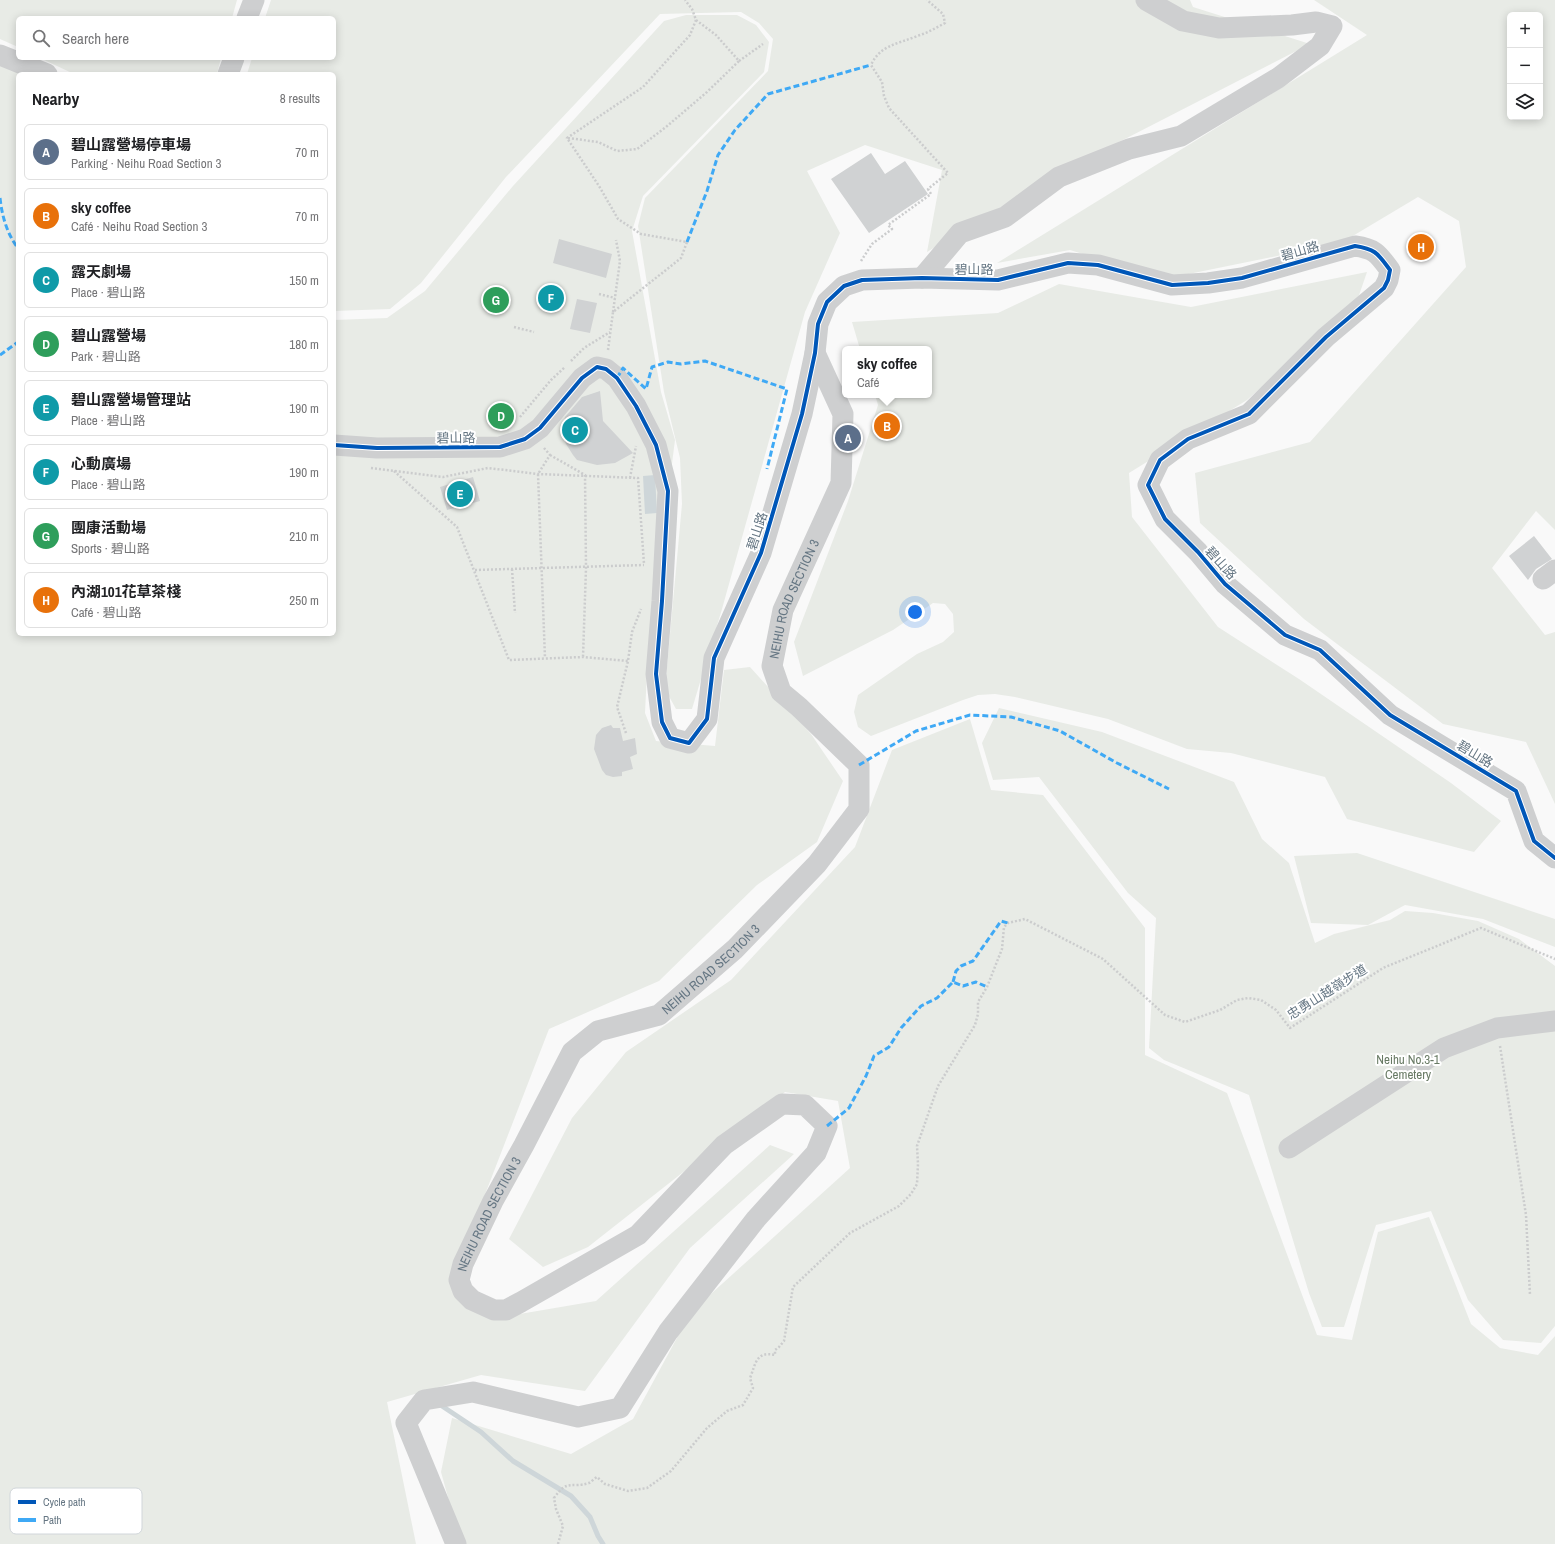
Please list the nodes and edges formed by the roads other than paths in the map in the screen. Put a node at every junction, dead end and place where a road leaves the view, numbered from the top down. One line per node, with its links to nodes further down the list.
1 (254, 0): 3 (street)
2 (1146, 0): 8 (street)
3 (248, 16)
4 (0, 54): 6 (street)
5 (233, 60): 7 (street)
6 (42, 72)
7 (229, 72)
8 (922, 278): 9 (street, 碧山路); 11 (street, 碧山路)
9 (815, 354): 10 (street, 碧山路); 14 (street, NEIHU ROAD SECTION 3)
10 (336, 445)
11 (1555, 858)
12 (1555, 1021): 13 (street)
13 (1289, 1148)
14 (456, 1544)

